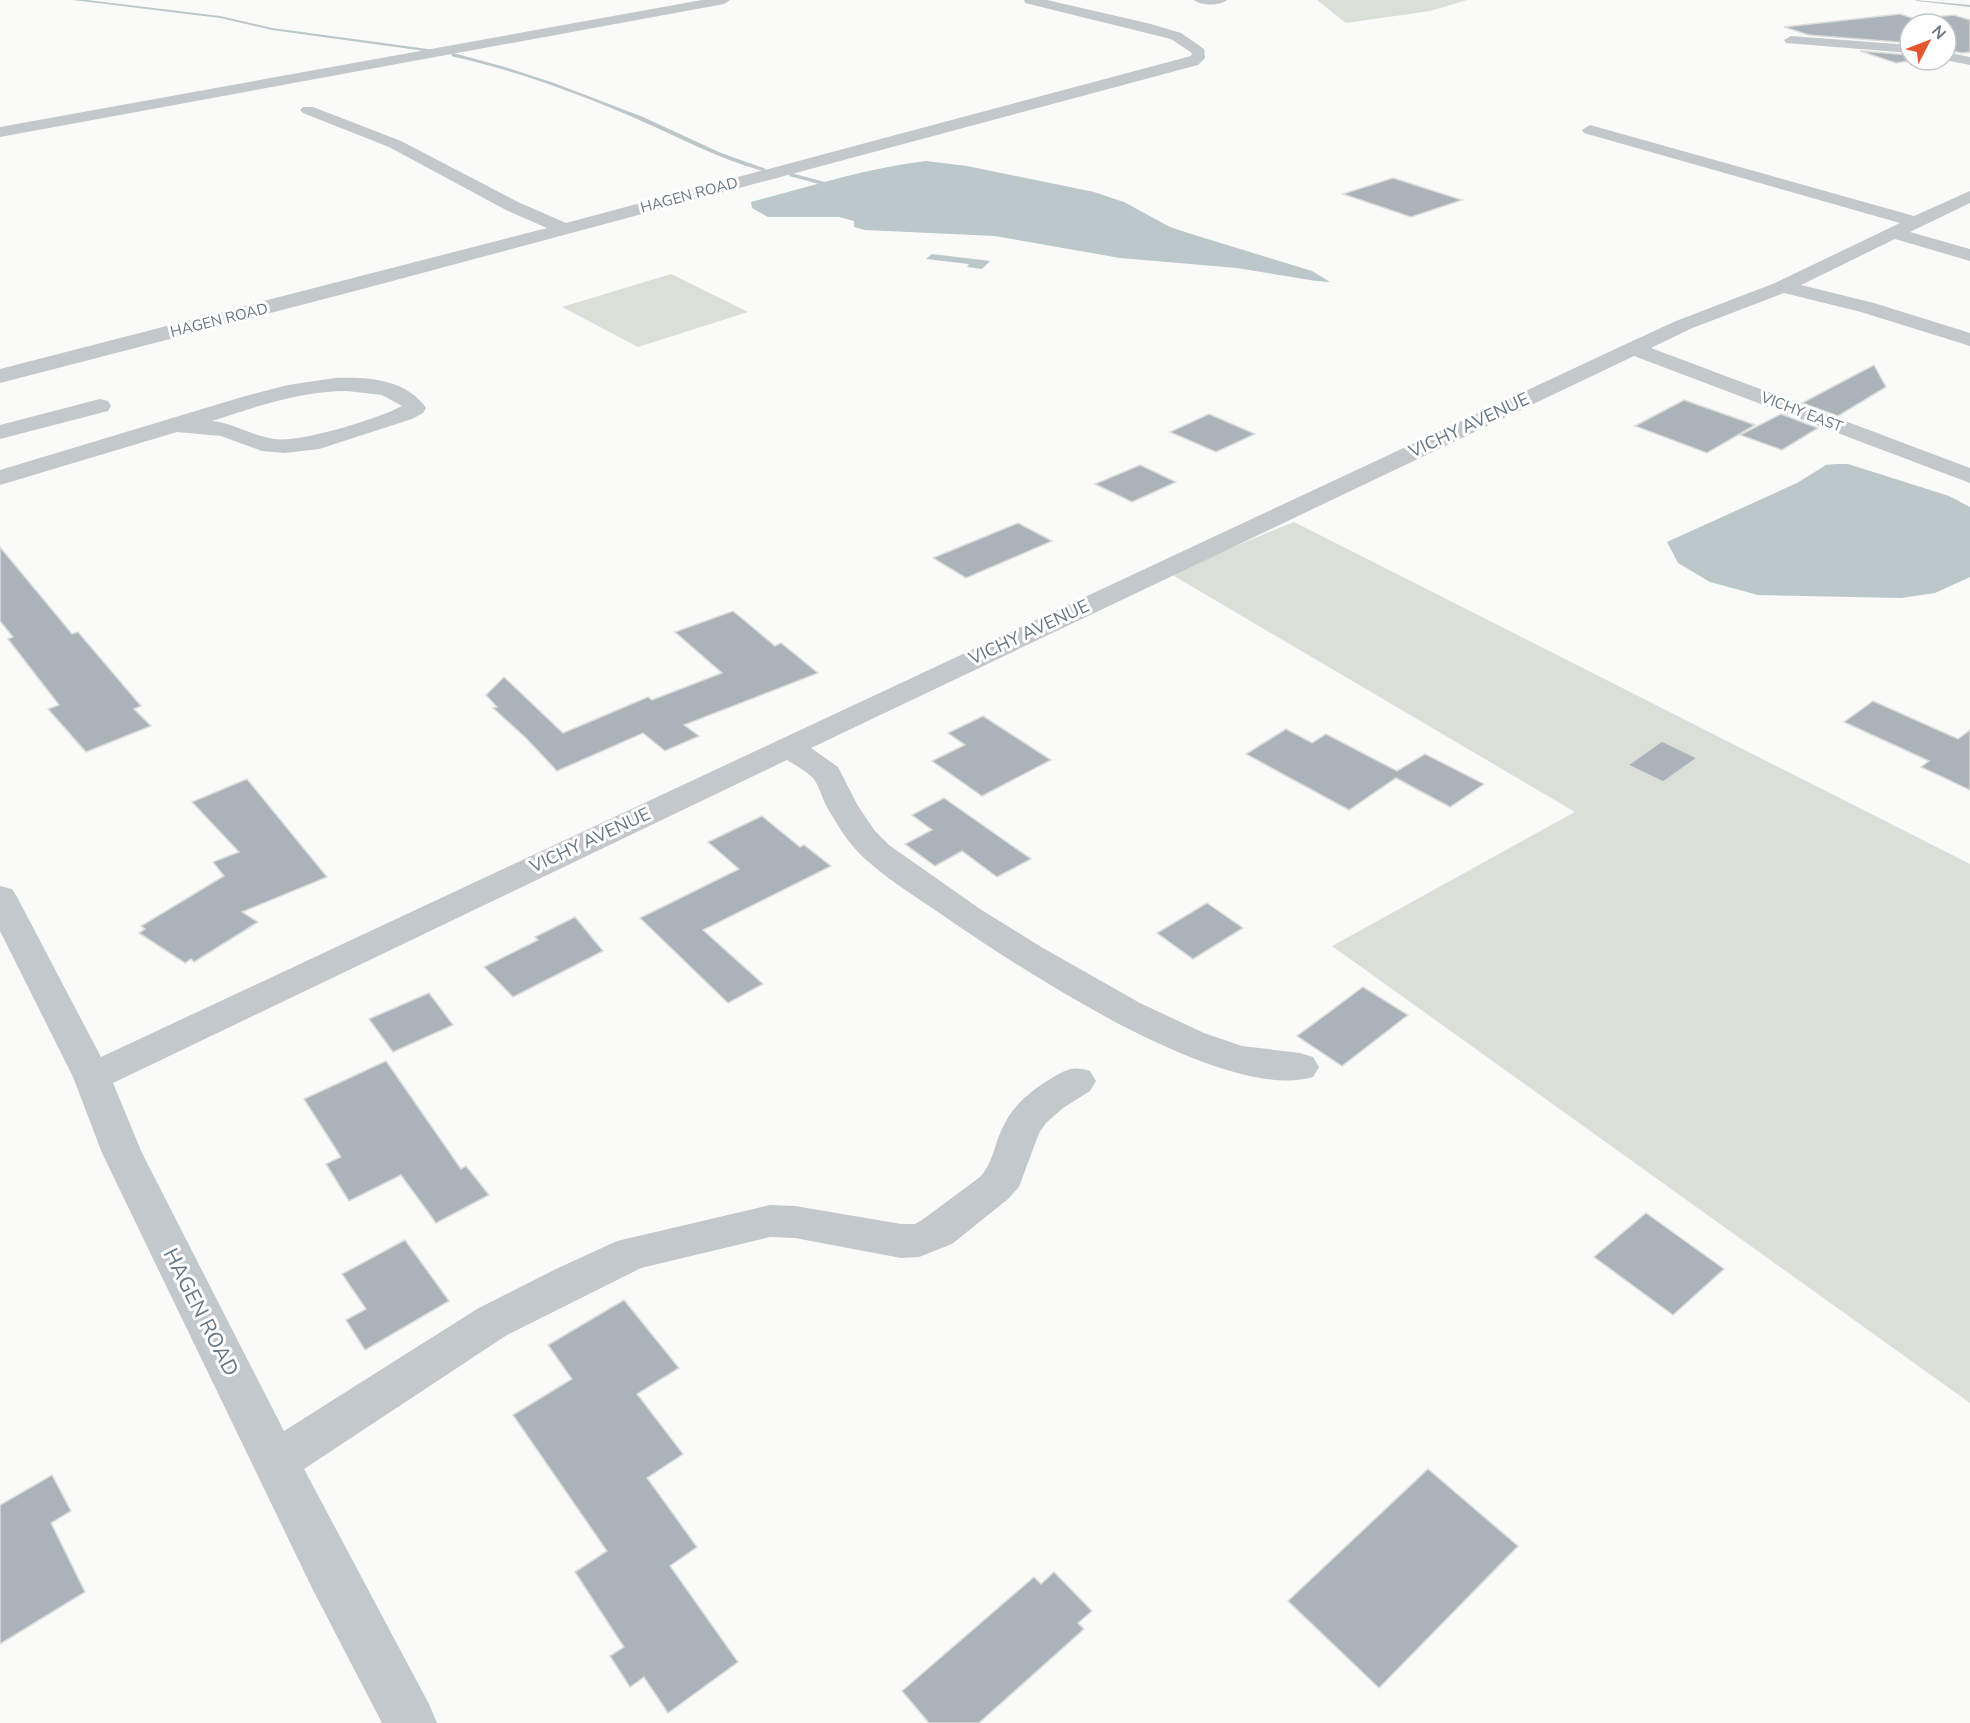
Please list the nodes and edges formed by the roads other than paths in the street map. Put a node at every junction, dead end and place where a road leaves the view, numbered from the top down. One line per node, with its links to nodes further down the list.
1 (724, 0): 9 (street)
2 (1030, 0): 13 (street, HAGEN ROAD)
3 (1200, 0): 4 (street)
4 (1221, 0)
5 (1791, 40): 6 (street)
6 (1898, 48)
7 (308, 111): 13 (street)
8 (1590, 130): 12 (street)
9 (0, 132)
10 (1970, 196): 12 (street, VICHY AVENUE)
11 (1961, 222): 12 (street)
12 (1914, 223): 14 (street); 15 (street, VICHY AVENUE)
13 (564, 229): 18 (street, HAGEN ROAD)
14 (1970, 255)
15 (1782, 286): 16 (street); 17 (street, VICHY AVENUE)
16 (1970, 340)
17 (1633, 348): 22 (street, VICHY EAST); 24 (street, VICHY AVENUE)
18 (0, 376)
19 (100, 406): 21 (street)
20 (174, 426): 20 (street); 23 (street)
21 (0, 432)
22 (1970, 476)
23 (0, 478)
24 (788, 746): 26 (street); 27 (street, VICHY AVENUE)
25 (0, 897): 27 (street, HAGEN ROAD)
26 (1299, 1067)
27 (92, 1077): 29 (street, HAGEN ROAD)
28 (1077, 1081): 29 (street)
29 (276, 1462): 30 (street, HAGEN ROAD)
30 (410, 1723)

